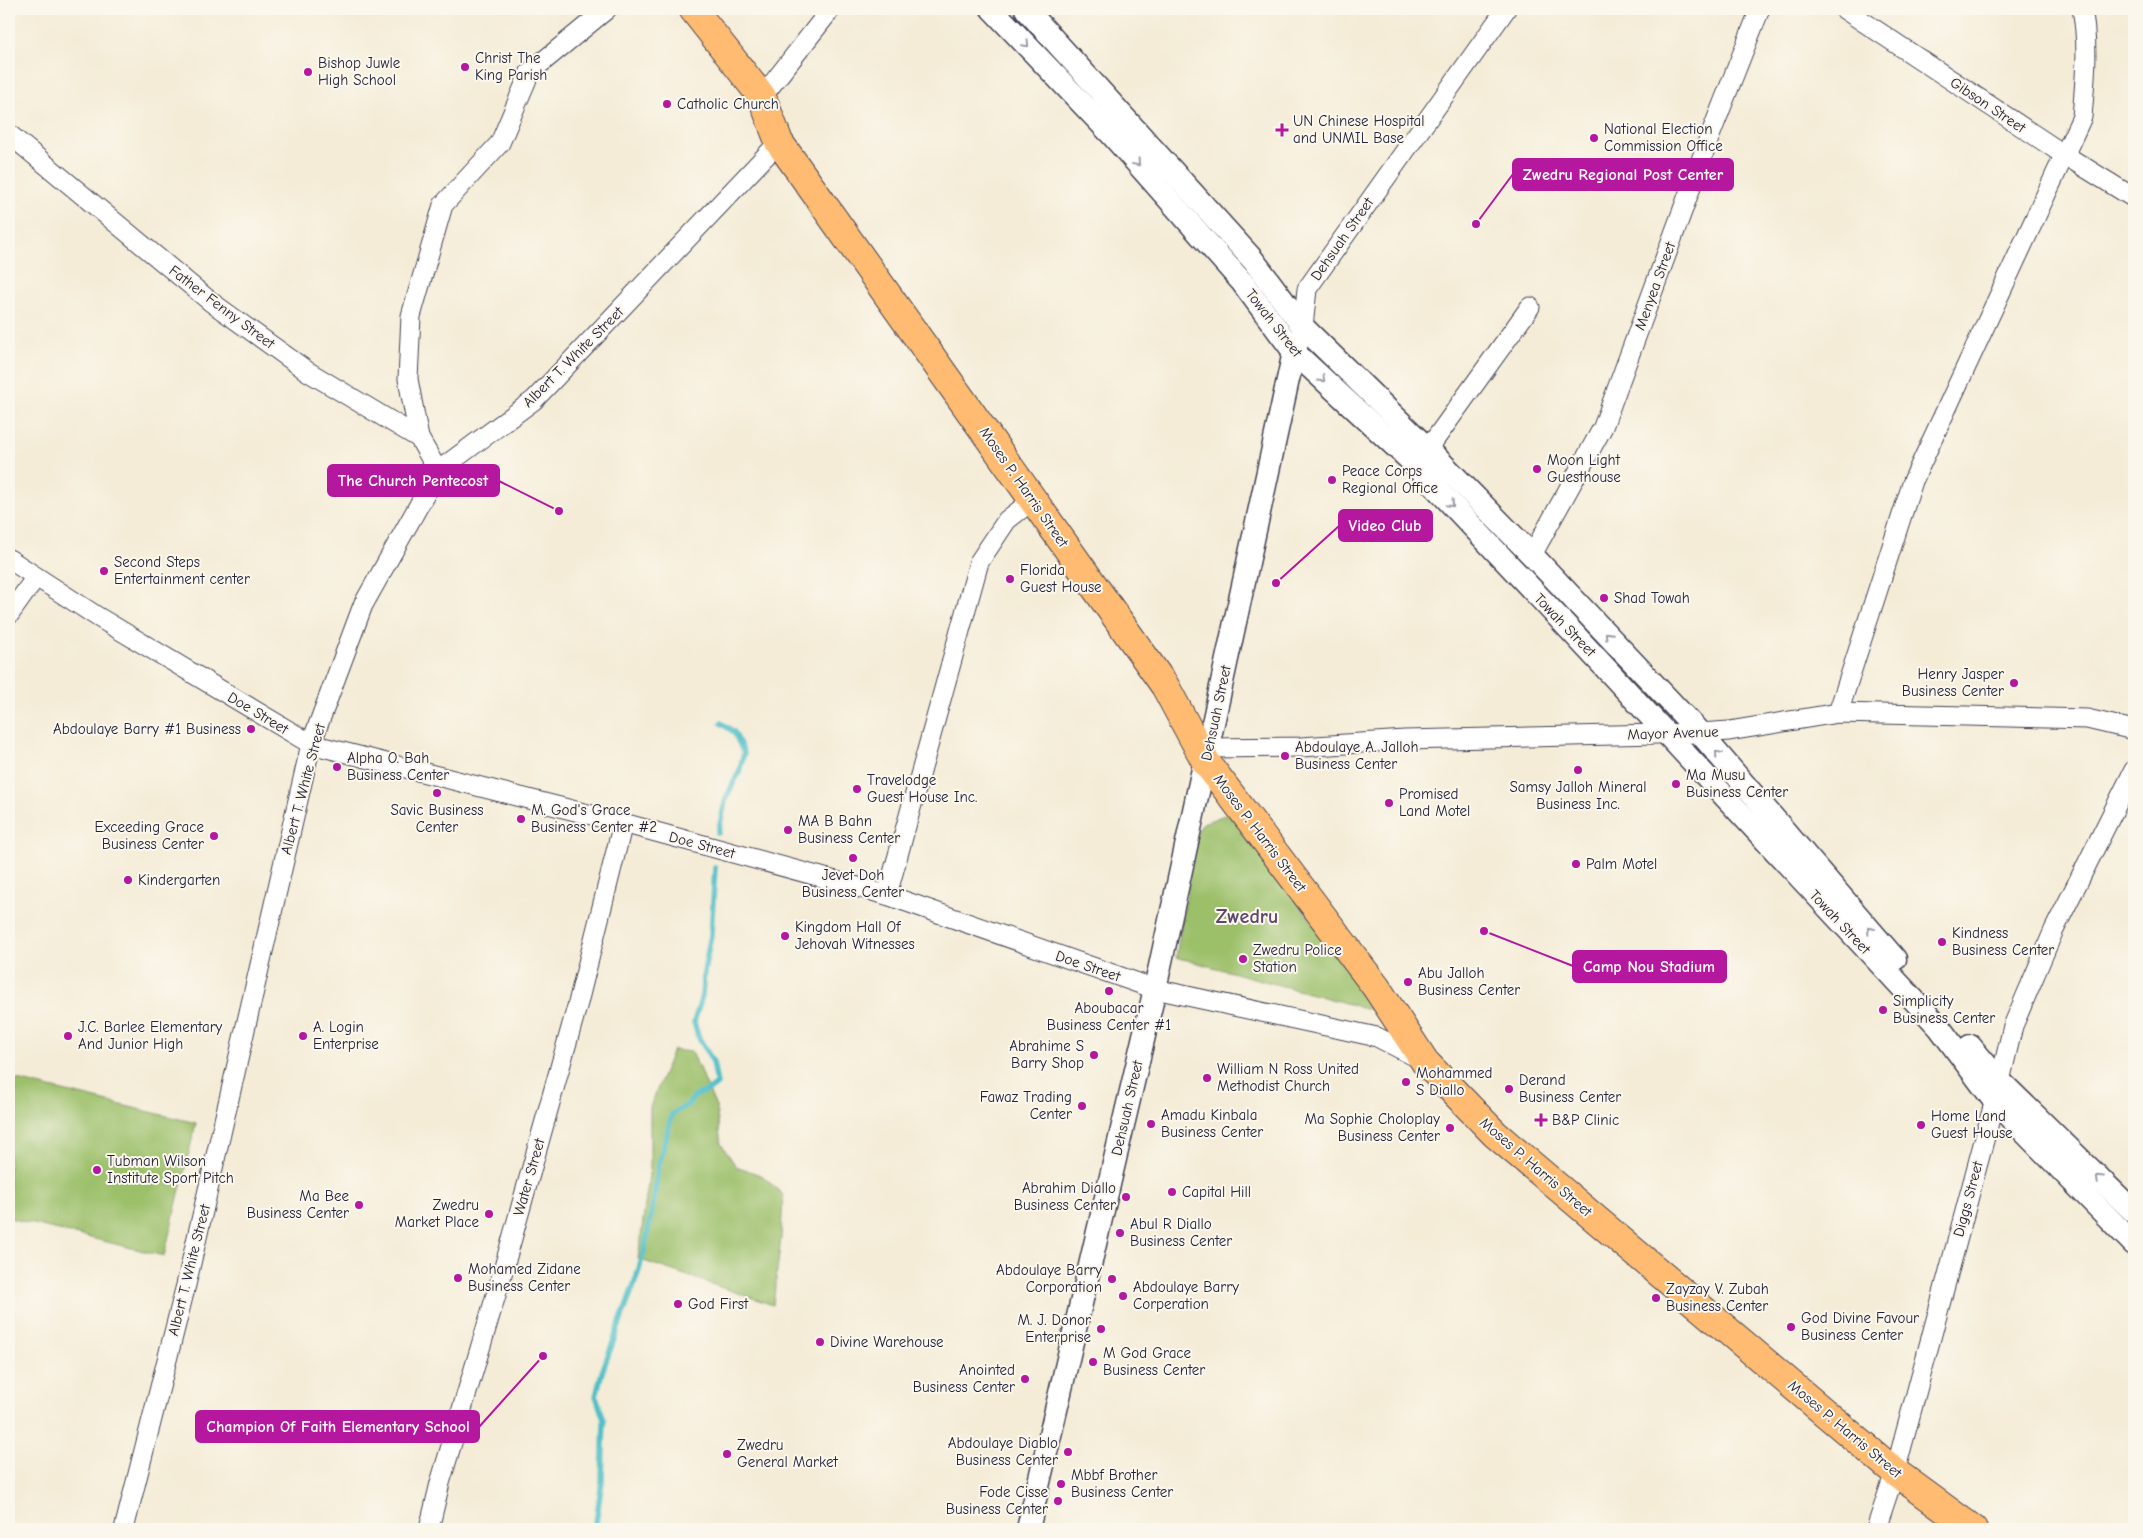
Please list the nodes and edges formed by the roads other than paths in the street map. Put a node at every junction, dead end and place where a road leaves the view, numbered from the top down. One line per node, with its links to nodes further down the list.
1 (607, 9): 18 (street)
2 (694, 9): 10 (highway, Moses P. Harris Street)
3 (831, 9): 10 (street)
4 (992, 9): 17 (street, Towah Street, one-way to 17)
5 (1026, 9): 16 (street, Towah Street)
6 (1506, 9): 16 (street, Dehsuah Street)
7 (1760, 9): 22 (street, Menyea Street)
8 (1844, 9): 13 (street, Gibson Street)
9 (2082, 9): 13 (street)
10 (762, 97): 12 (highway, Moses P. Harris Street)
11 (9, 134): 18 (street, Father Fenny Street)
12 (779, 142): 20 (street, Albert T. White Street); 21 (highway, Moses P. Harris Street)
13 (2063, 154): 14 (street, Gibson Street); 26 (street)
14 (2134, 198)
15 (1530, 307): 19 (street)
16 (1303, 328): 17 (street, Dehsuah Street); 19 (street, Towah Street)
17 (1294, 352): 29 (street, Towah Street, one-way to 29); 31 (street, Dehsuah Street)
18 (419, 438): 20 (street, Father Fenny Street)
19 (1428, 449): 22 (street, Towah Street)
20 (438, 471): 30 (street, Albert T. White Street)
21 (1033, 500): 31 (highway, Moses P. Harris Street); 34 (street)
22 (1532, 555): 28 (street, Towah Street, one-way to 22)
23 (9, 559): 24 (street, Doe Street)
24 (36, 578): 25 (street); 30 (street, Doe Street)
25 (9, 614)
26 (1838, 713): 27 (street, Mayor Avenue); 28 (street, Mayor Avenue)
27 (2134, 730)
28 (1700, 733): 29 (street, Mayor Avenue); 37 (street, Towah Street, one-way to 28)
29 (1667, 734): 31 (street, Mayor Avenue); 37 (street, Towah Street)
30 (311, 744): 33 (street, Doe Street); 41 (street, Albert T. White Street)
31 (1207, 755): 35 (street, Dehsuah Street); 36 (highway, Moses P. Harris Street)
32 (2134, 770): 37 (street, Diggs Street)
33 (623, 823): 34 (street, Doe Street); 42 (street, Water Street)
34 (887, 895): 35 (street, Doe Street)
35 (1155, 989): 36 (street, Doe Street); 43 (street, Dehsuah Street)
36 (1426, 1062): 40 (highway, Moses P. Harris Street)
37 (1998, 1092): 38 (street, Towah Street, one-way to 37); 39 (street, Towah Street); 40 (street, Diggs Street)
38 (2134, 1212)
39 (2134, 1244)
40 (1895, 1472): 44 (street, Diggs Street); 45 (highway, Moses P. Harris Street)
41 (124, 1529)
42 (429, 1529)
43 (1028, 1529)
44 (1876, 1529)
45 (1973, 1529)

